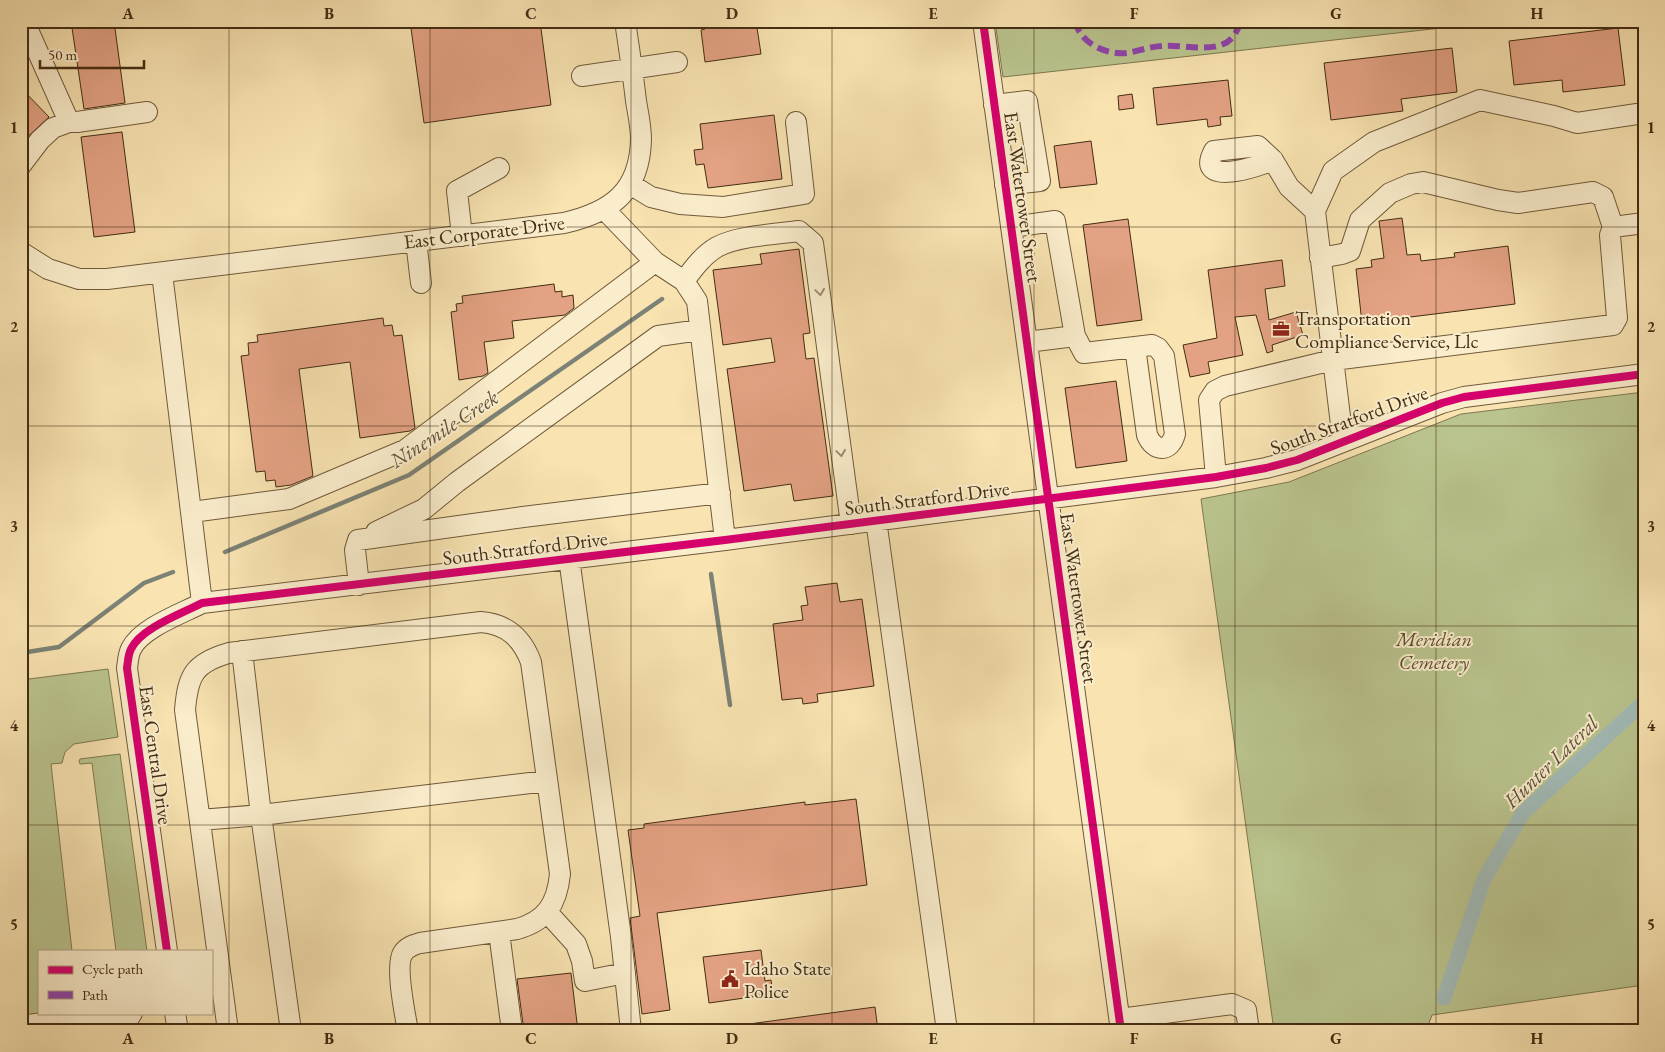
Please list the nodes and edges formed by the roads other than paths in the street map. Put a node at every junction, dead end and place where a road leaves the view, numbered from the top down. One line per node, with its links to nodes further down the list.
1 (24, 21): 10 (street)
2 (625, 21): 5 (street, East Corporate Drive)
3 (983, 21): 7 (street, East Watertower Street)
4 (677, 62): 5 (street)
5 (632, 69): 6 (street); 15 (street, East Corporate Drive)
6 (582, 76)
7 (994, 105): 16 (street, East Watertower Street); 16 (street)
8 (147, 112): 10 (street)
9 (1644, 114): 18 (street)
10 (69, 122): 13 (street)
11 (796, 122): 15 (street)
12 (1273, 160): 18 (street)
13 (21, 165)
14 (499, 168): 22 (street)
15 (630, 184): 17 (street, East Corporate Drive)
16 (1005, 185): 20 (street, East Watertower Street)
17 (604, 210): 22 (street, East Corporate Drive); 26 (street)
18 (1314, 211): 25 (street)
19 (1644, 223): 21 (street)
20 (1011, 227): 31 (street); 32 (street, East Watertower Street)
21 (1613, 227): 25 (street); 34 (street)
22 (462, 236): 23 (street, East Corporate Drive)
23 (416, 241): 27 (street, East Corporate Drive); 29 (street)
24 (21, 252): 27 (street, East Corporate Drive)
25 (1320, 258): 34 (street)
26 (655, 262): 28 (street); 40 (street)
27 (162, 273): 40 (street)
28 (684, 281): 30 (street); 42 (street, one-way to 42)
29 (421, 283)
30 (700, 330): 38 (street); 43 (street)
31 (1075, 336): 32 (street); 33 (street)
32 (1027, 342): 39 (street, East Watertower Street)
33 (1135, 346)
34 (1333, 360): 36 (street); 37 (street)
35 (1644, 374): 36 (street, South Stratford Drive)
36 (1343, 441): 37 (street, South Stratford Drive)
37 (1216, 477): 39 (street, South Stratford Drive)
38 (720, 493): 43 (street); 44 (street)
39 (1049, 499): 41 (street, South Stratford Drive); 59 (street, East Watertower Street)
40 (192, 512): 47 (street)
41 (876, 520): 42 (street, South Stratford Drive); 68 (street)
42 (851, 524): 44 (street, South Stratford Drive)
43 (358, 540): 46 (street)
44 (725, 540): 45 (street, South Stratford Drive)
45 (569, 558): 46 (street, South Stratford Drive); 55 (street)
46 (359, 585): 47 (street, South Stratford Drive)
47 (202, 603): 54 (street, East Central Drive)
48 (242, 651): 49 (street); 50 (street); 51 (street)
49 (547, 781): 50 (street); 52 (street)
50 (261, 815): 51 (street); 64 (street)
51 (200, 820): 63 (street)
52 (547, 912): 53 (street); 55 (street)
53 (499, 932): 65 (street); 66 (street)
54 (166, 950)
55 (625, 974): 67 (street)
56 (111, 1014): 60 (street)
57 (131, 1014): 61 (street)
58 (175, 1014): 62 (street)
59 (1121, 1025): 69 (street)
60 (21, 1026)
61 (122, 1031)
62 (178, 1031)
63 (228, 1031)
64 (291, 1031)
65 (408, 1031)
66 (512, 1031)
67 (631, 1031)
68 (947, 1031)
69 (1250, 1031)

